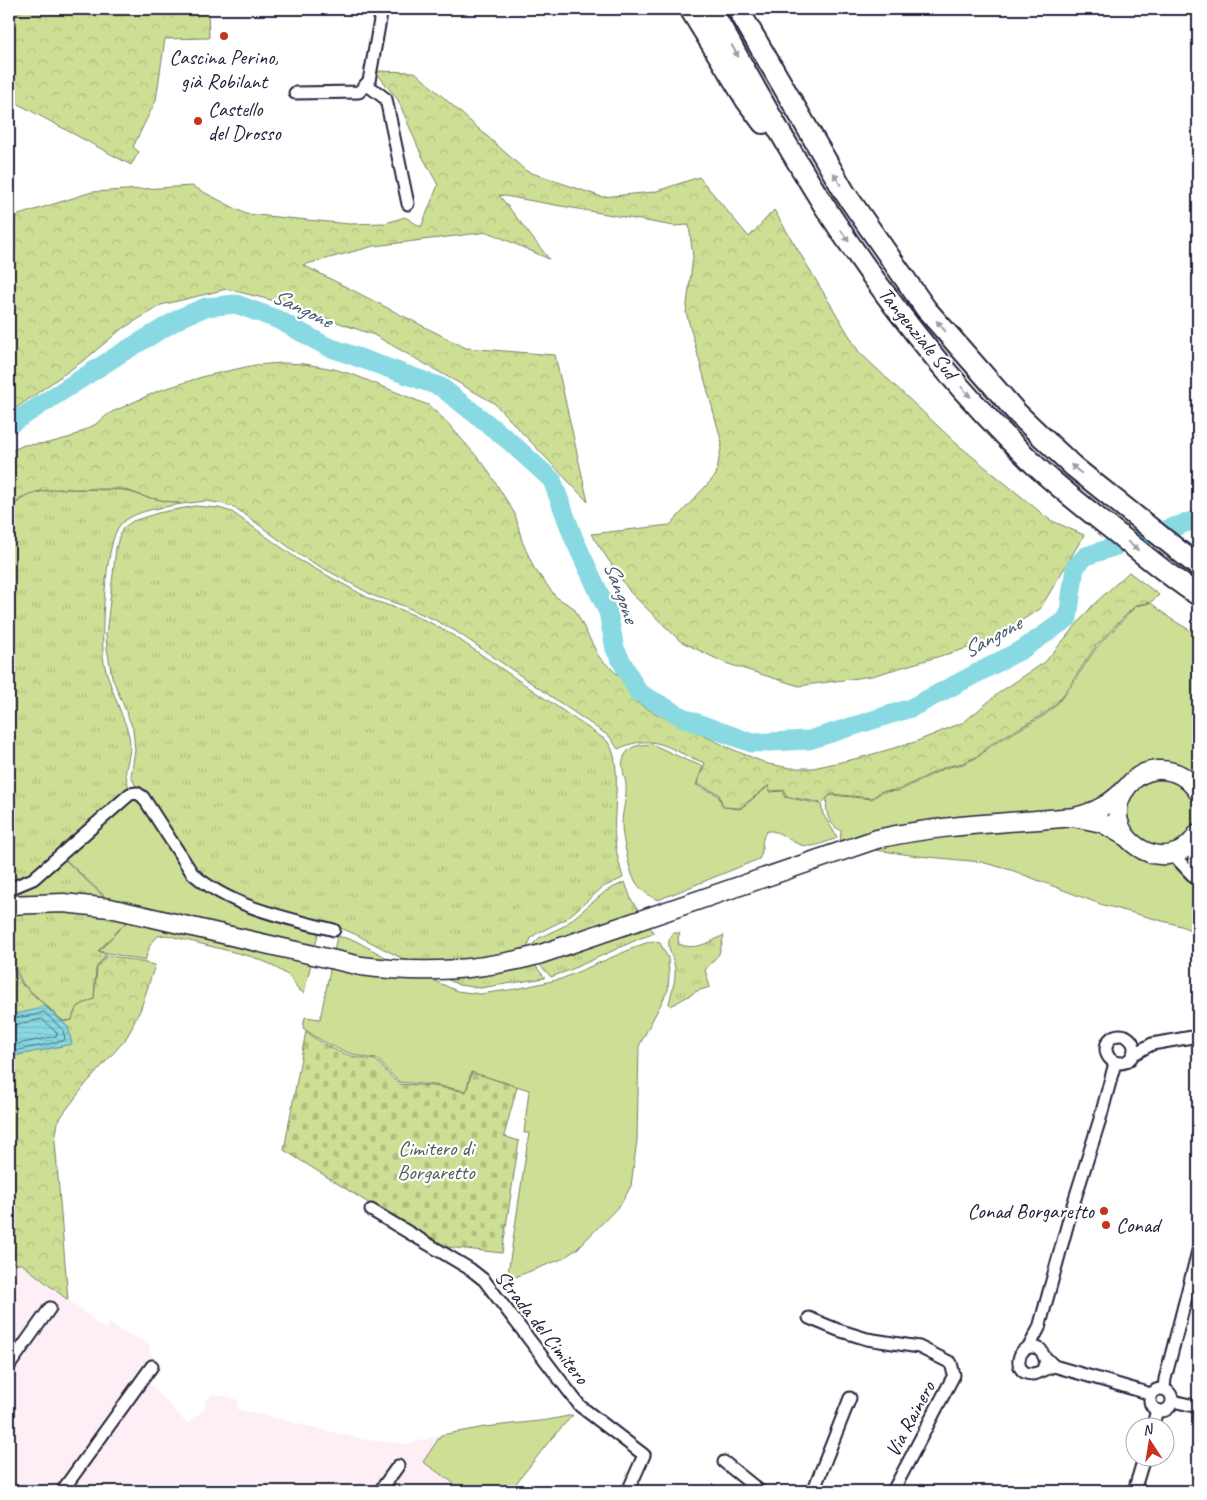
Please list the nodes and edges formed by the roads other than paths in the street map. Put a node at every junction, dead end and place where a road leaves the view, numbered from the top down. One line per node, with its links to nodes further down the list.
1 (382, 9): 5 (street)
2 (690, 9): 8 (highway)
3 (711, 9): 8 (highway, Tangenziale Sud, one-way to 8)
4 (738, 9): 9 (highway, Tangenziale Sud, one-way to 4)
5 (366, 84): 6 (street); 7 (street)
6 (295, 92)
7 (408, 204)
8 (824, 206): 10 (highway, Tangenziale Sud, one-way to 10)
9 (1198, 566)
10 (1194, 592)
11 (1126, 788): 12 (main road); 13 (main road); 15 (main road)
12 (1198, 792)
13 (1075, 818): 15 (main road); 20 (main road)
14 (1197, 835): 16 (main road); 17 (street)
15 (1126, 837): 16 (main road)
16 (1170, 854): 18 (street)
17 (1198, 876)
18 (1198, 882)
19 (9, 888): 21 (street)
20 (9, 905)
21 (334, 930)
22 (1198, 1036): 23 (street)
23 (1134, 1054): 24 (street); 24 (street)
24 (1115, 1063): 29 (street)
25 (371, 1210): 46 (street, Strada del Cimitero)
26 (1198, 1251): 34 (street)
27 (50, 1308): 32 (street)
28 (809, 1318): 49 (street, Via Rainero)
29 (1039, 1328): 30 (street); 31 (street)
30 (1029, 1348): 31 (street); 31 (street)
31 (1046, 1361): 35 (street)
32 (9, 1366)
33 (152, 1366): 44 (street)
34 (1164, 1388): 35 (street); 37 (street)
35 (1152, 1394): 39 (street)
36 (850, 1398): 48 (street)
37 (1173, 1402): 38 (street); 39 (street)
38 (1198, 1408)
39 (1157, 1410): 40 (street)
40 (1155, 1418)
41 (724, 1462): 47 (street)
42 (398, 1466): 45 (street)
43 (1141, 1468): 50 (street)
44 (62, 1491)
45 (380, 1491)
46 (628, 1491)
47 (760, 1491)
48 (817, 1491)
49 (893, 1491)
50 (1134, 1491)

